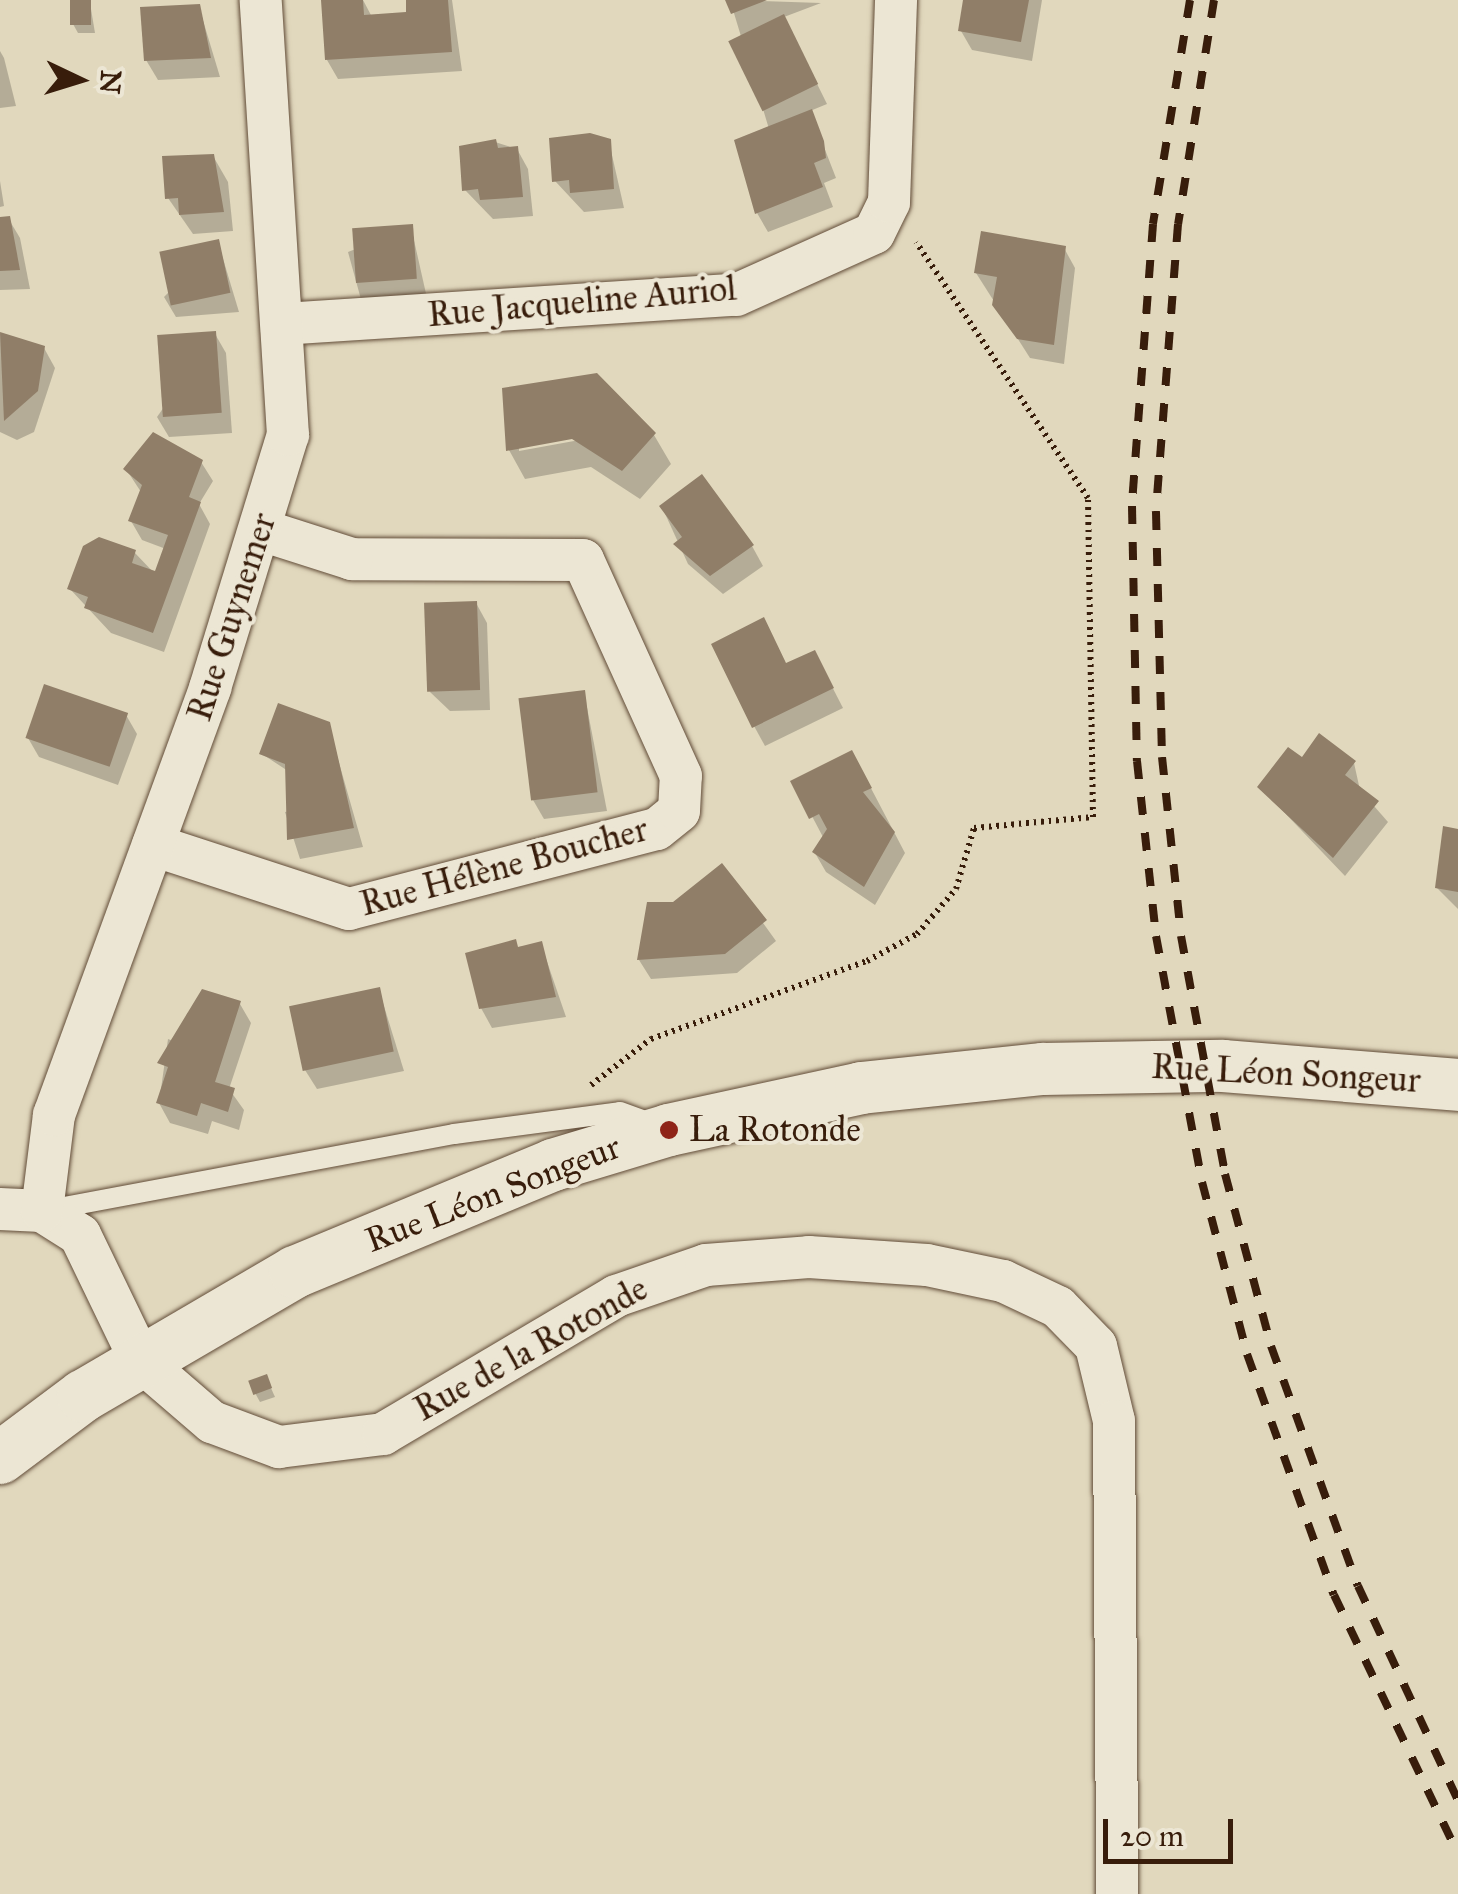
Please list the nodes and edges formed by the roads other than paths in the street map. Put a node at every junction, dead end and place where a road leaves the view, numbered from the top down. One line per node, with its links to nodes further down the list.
1 (261, 0): 3 (street, Rue Guynemer)
2 (896, 0): 3 (street, Rue Jacqueline Auriol)
3 (282, 324): 4 (street, Rue Guynemer)
4 (262, 530): 5 (street, Rue Guynemer); 5 (street, Rue Hélène Boucher)
5 (153, 845): 8 (street, Rue Guynemer)
6 (1458, 1085): 7 (street, Rue Léon Songeur)
7 (669, 1130): 8 (lane); 9 (street, Rue Léon Songeur)
8 (21, 1210): 9 (street)
9 (141, 1361): 10 (street, Rue Léon Songeur); 11 (street, Rue de la Rotonde)
10 (0, 1458)
11 (1117, 1894)

